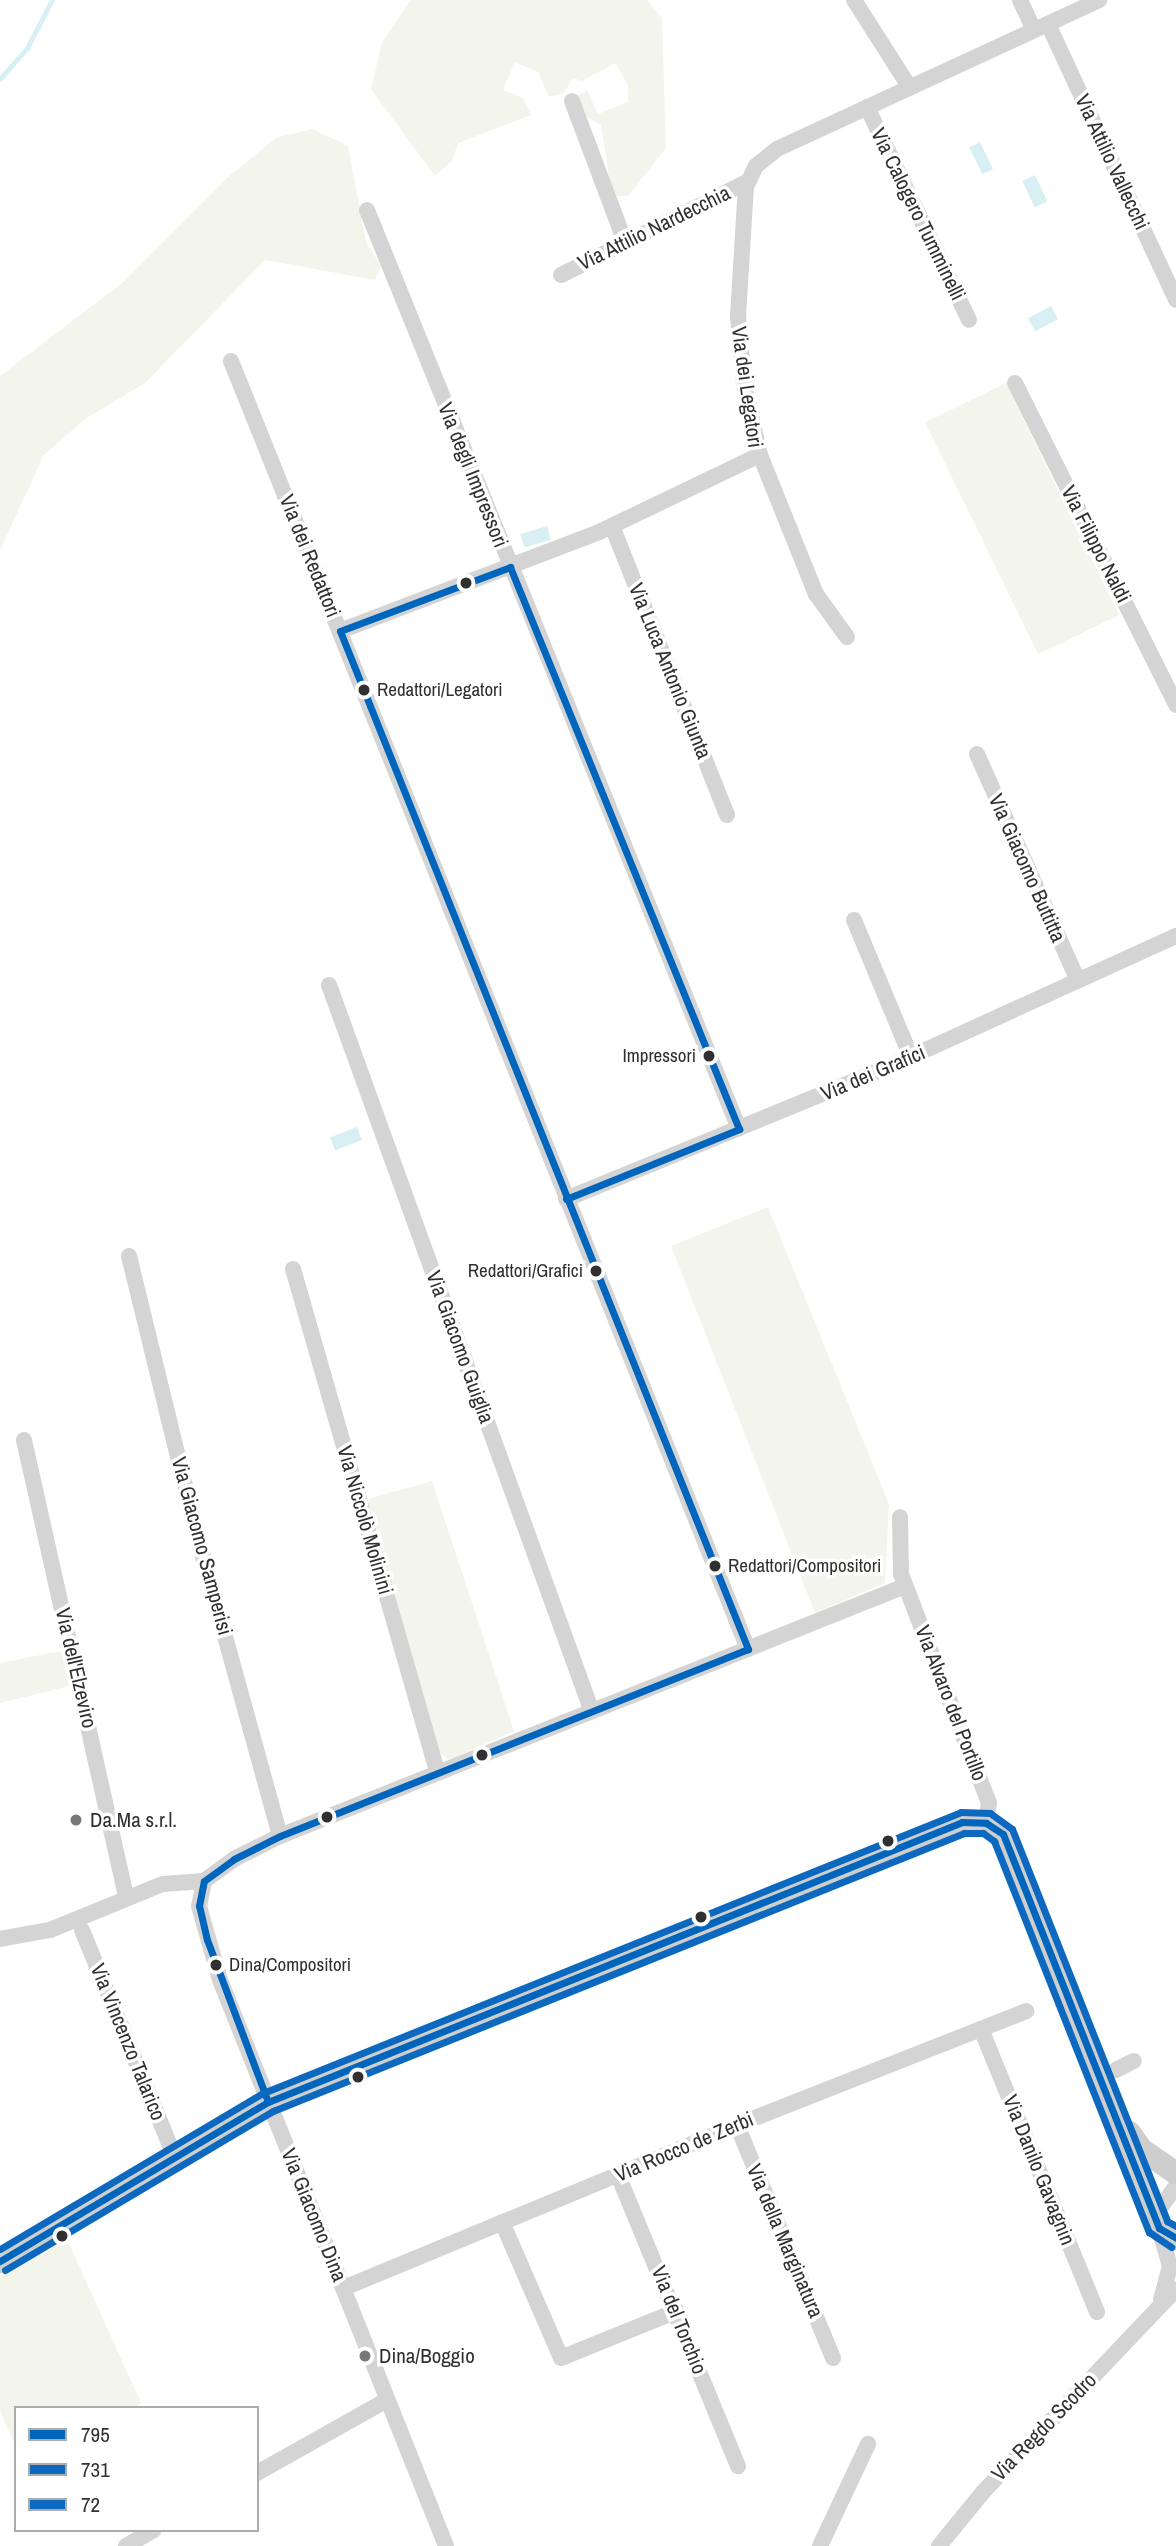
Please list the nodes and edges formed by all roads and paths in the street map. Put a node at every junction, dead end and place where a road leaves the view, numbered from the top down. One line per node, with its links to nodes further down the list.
1 (854, 0): 5 (street)
2 (1020, 0): 4 (street, Via Attilio Vallecchi)
3 (1099, 0): 4 (street)
4 (1041, 27): 5 (street); 12 (street, Via Attilio Vallecchi)
5 (911, 88): 7 (street)
6 (572, 101): 10 (street)
7 (867, 107): 8 (street); 13 (street, Via Calogero Tumminelli)
8 (747, 182): 10 (street, Via Attilio Nardecchia); 16 (street, Via dei Legatori)
9 (367, 210): 18 (street, Via degli Impressori)
10 (625, 243): 11 (street, Via Attilio Nardecchia)
11 (561, 275)
12 (1176, 300)
13 (969, 320)
14 (231, 361): 19 (street, Via dei Redattori)
15 (1015, 383): 21 (street, Via Filippo Naldi)
16 (760, 455): 17 (street, Via dei Legatori); 20 (street)
17 (612, 526): 18 (street, Via dei Legatori); 23 (street, Via Luca Antonio Giunta)
18 (510, 567): 19 (street, Via dei Legatori); 29 (street, Via degli Impressori)
19 (340, 631): 30 (street, Via dei Redattori)
20 (847, 637)
21 (1176, 705)
22 (977, 754): 26 (street, Via Giacomo Buttitta)
23 (727, 815)
24 (854, 919): 28 (street)
25 (1176, 936): 26 (street, Via dei Grafici)
26 (1078, 981): 28 (street, Via dei Grafici)
27 (330, 985): 37 (street, Via Giacomo Guiglia)
28 (911, 1057): 29 (street, Via dei Grafici)
29 (739, 1129): 30 (street, Via dei Grafici)
30 (566, 1199): 36 (street, Via dei Redattori)
31 (129, 1256): 40 (street, Via Giacomo Samperisi)
32 (293, 1269): 38 (street, Via Niccolò Molinini)
33 (24, 1440): 42 (street, Via dell'Elzeviro)
34 (900, 1517): 35 (street, Via Alvaro del Portillo)
35 (905, 1586): 36 (street); 39 (street, Via Alvaro del Portillo)
36 (748, 1648): 37 (street)
37 (592, 1709): 38 (street)
38 (437, 1771): 40 (street)
39 (986, 1823): 49 (street); 50 (street)
40 (280, 1836): 41 (street)
41 (204, 1881): 42 (street); 49 (street, Via Giacomo Dina)
42 (126, 1897): 44 (street)
43 (82, 1930): 52 (street, Via Vincenzo Talarico)
44 (0, 1939)
45 (1027, 2011): 46 (street, Via Rocco de Zerbi)
46 (981, 2029): 51 (street, Via Rocco de Zerbi); 62 (street, Via Danilo Gavagnin)
47 (1135, 2061): 48 (street)
48 (1116, 2070)
49 (268, 2102): 52 (street); 59 (street, Via Giacomo Dina)
50 (1115, 2112): 53 (street); 57 (street)
51 (737, 2125): 54 (street, Via Rocco de Zerbi); 64 (street, Via della Marginatura)
52 (174, 2155): 58 (street)
53 (1176, 2173)
54 (618, 2175): 56 (street, Via Rocco de Zerbi); 61 (street, Via del Torchio)
55 (1176, 2186): 57 (street)
56 (502, 2222): 59 (street, Via Rocco de Zerbi); 61 (street)
57 (1163, 2227): 63 (street, Via Regdo Scodro)
58 (0, 2261)
59 (344, 2288): 65 (street, Via Giacomo Dina)
60 (1176, 2289): 63 (street, Via Regdo Scodro)
61 (677, 2311): 67 (street, Via del Torchio)
62 (1097, 2312)
63 (1154, 2312): 73 (street, Via Regdo Scodro)
64 (833, 2358)
65 (387, 2400): 68 (street); 71 (street, Via Giacomo Dina)
66 (868, 2444): 72 (street)
67 (738, 2466)
68 (259, 2472)
69 (150, 2532): 70 (street)
70 (125, 2546)
71 (446, 2546)
72 (820, 2546)
73 (939, 2546)

